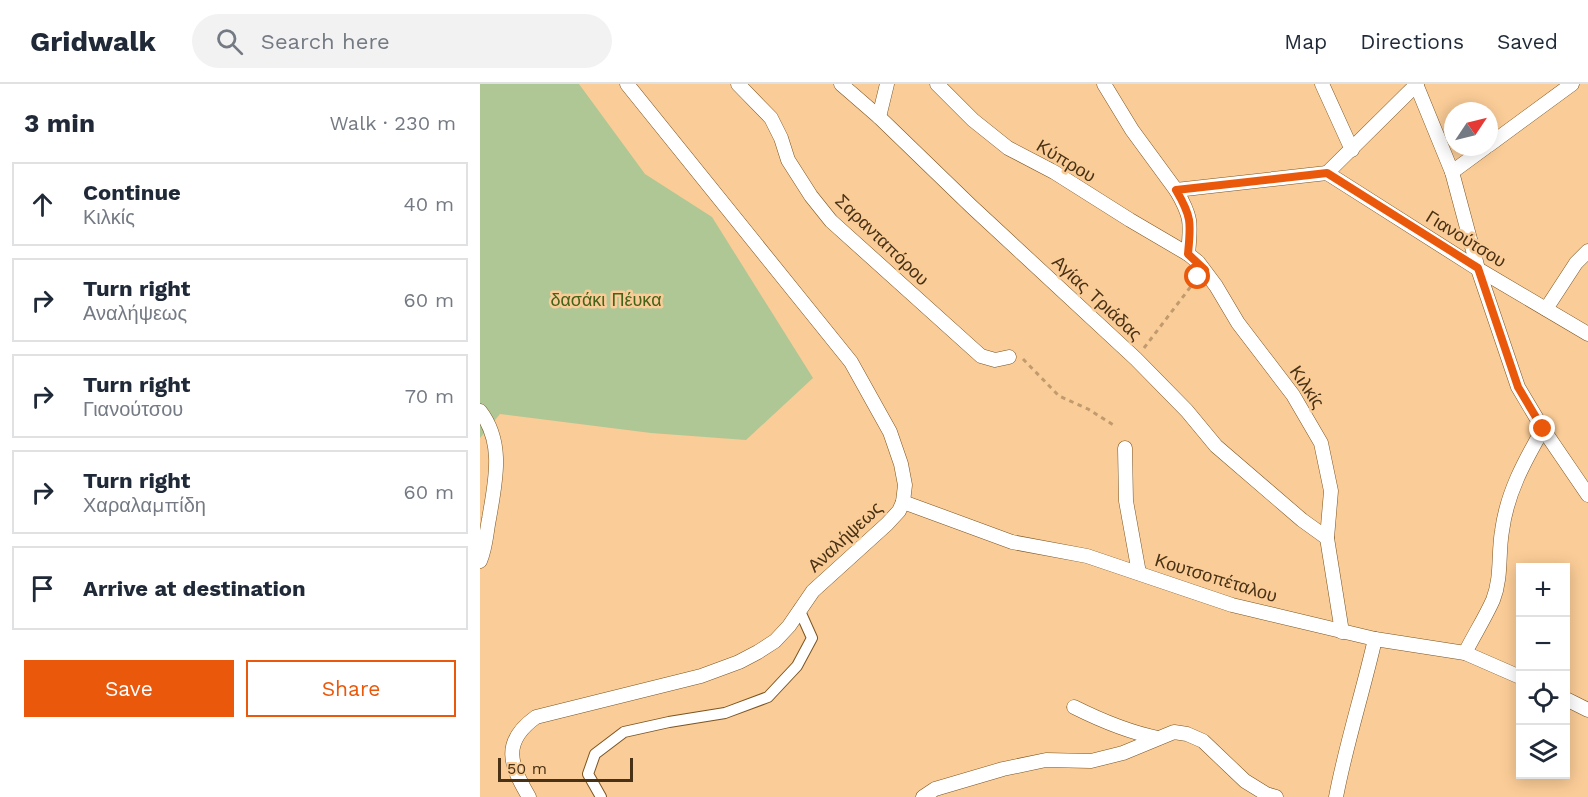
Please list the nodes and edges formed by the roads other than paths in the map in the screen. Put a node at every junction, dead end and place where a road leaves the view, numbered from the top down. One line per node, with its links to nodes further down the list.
1 (627, 84): 27 (street, Αναλήψεως)
2 (738, 84): 22 (street, Σαρανταπόρου)
3 (841, 84): 10 (street, Αγίας Τριάδας)
4 (887, 84): 10 (street)
5 (937, 84): 18 (street, Κύπρου)
6 (1104, 84): 16 (street)
7 (1322, 84): 12 (street)
8 (1416, 84): 12 (street); 14 (street)
9 (1572, 84): 11 (street)
10 (879, 117): 28 (street, Αγίας Τριάδας)
11 (1498, 138)
12 (1352, 150): 15 (street)
13 (1474, 156): 14 (street)
14 (1452, 172): 19 (street)
15 (1327, 173): 16 (street); 19 (street, Γιανούτσου)
16 (1176, 190): 18 (street)
17 (1588, 251): 20 (street)
18 (1188, 254): 28 (street, Κιλκίς)
19 (1478, 268): 20 (street, Γιανούτσου); 24 (street)
20 (1546, 309): 21 (street, Γιανούτσου)
21 (1588, 334)
22 (1009, 357)
23 (480, 411): 29 (street)
24 (1543, 429): 26 (street); 34 (street)
25 (1125, 448): 30 (street)
26 (1588, 495)
27 (903, 502): 30 (street, Κουτσοπέταλου); 31 (street, Αναλήψεως)
28 (1327, 537): 32 (street, Κιλκίς)
29 (480, 561)
30 (1139, 573): 32 (street, Κουτσοπέταλου)
31 (799, 609): 40 (street, Αναλήψεως); 41 (street)
32 (1342, 632): 33 (street, Κουτσοπέταλου)
33 (1375, 639): 34 (street, Κουτσοπέταλου); 44 (street)
34 (1465, 652): 35 (street, Κουτσοπέταλου)
35 (1516, 675)
36 (1570, 701): 38 (street)
37 (1074, 707): 39 (street)
38 (1588, 710)
39 (1158, 738): 42 (street); 43 (street)
40 (529, 797)
41 (601, 797)
42 (923, 797)
43 (1276, 797)
44 (1336, 797)

